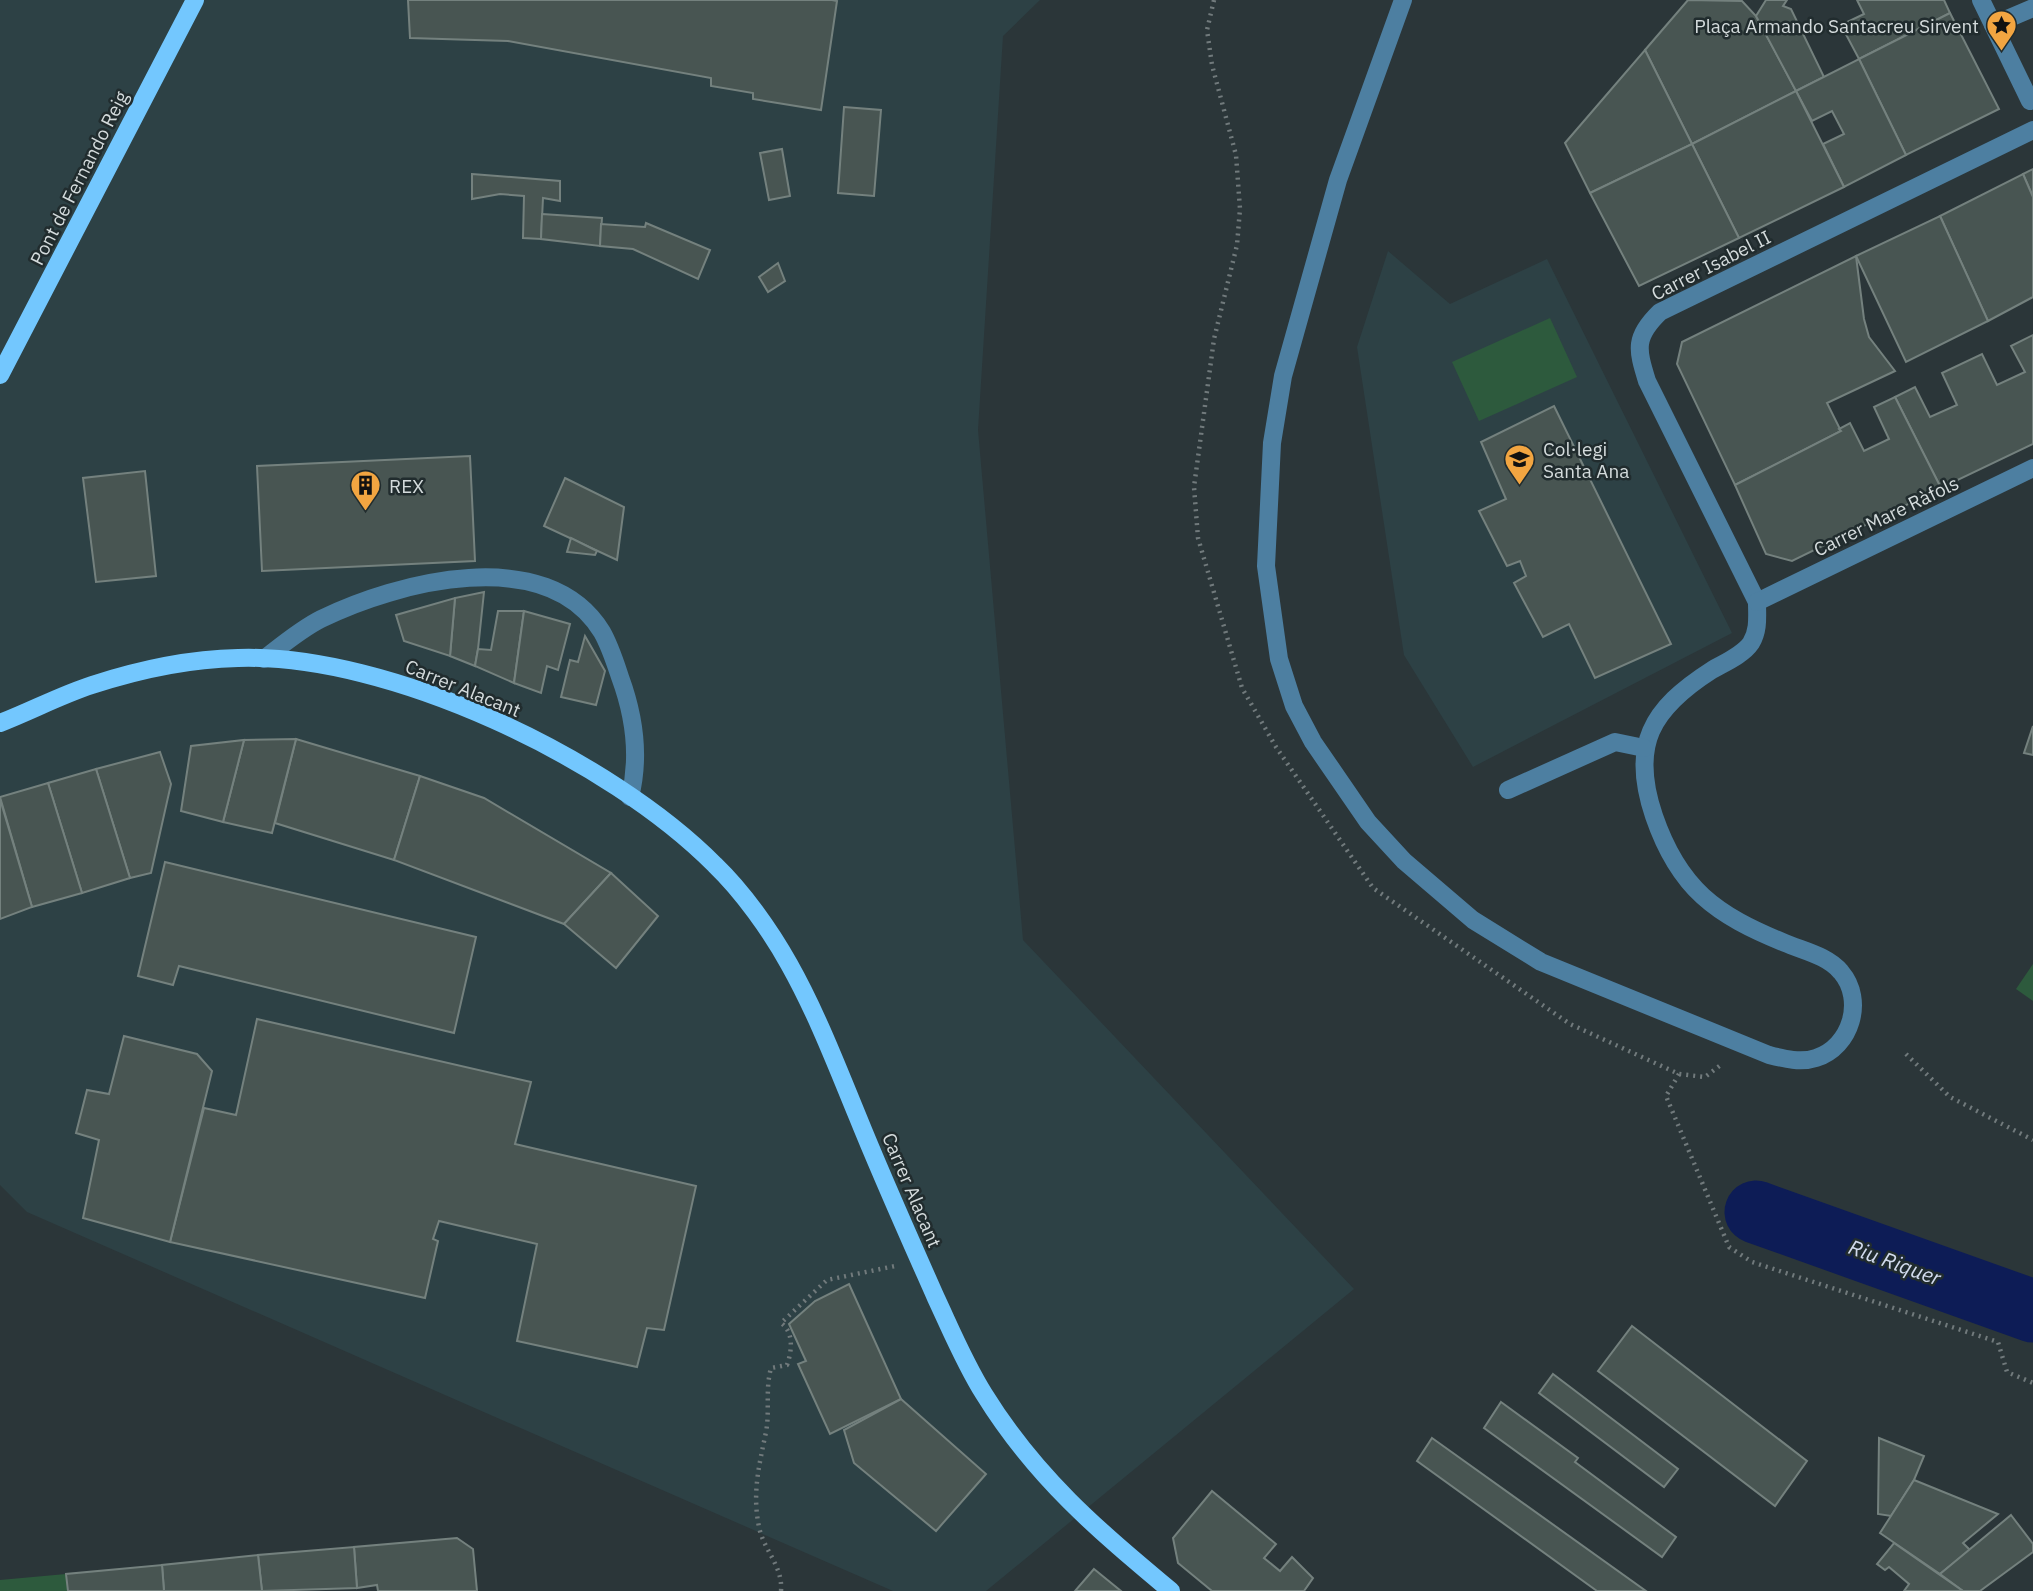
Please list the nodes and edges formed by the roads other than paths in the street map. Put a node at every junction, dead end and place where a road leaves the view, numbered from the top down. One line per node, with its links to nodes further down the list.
1 (195, 0): 8 (main road, Pont de Fernando Reig)
2 (1403, 0): 13 (street)
3 (1981, 0): 5 (street)
4 (2033, 8): 5 (street)
5 (1993, 25): 6 (street)
6 (2030, 101)
7 (2033, 130): 10 (street, Carrer Isabel II)
8 (0, 375)
9 (2033, 468): 10 (street, Carrer Mare Ràfols)
10 (1757, 602): 13 (street)
11 (264, 659): 12 (main road, Carrer Alacant); 15 (main road, Carrer Alacant); 15 (street)
12 (0, 723)
13 (1644, 748): 14 (street)
14 (1508, 790)
15 (630, 797): 16 (main road, Carrer Alacant)
16 (1171, 1591)

